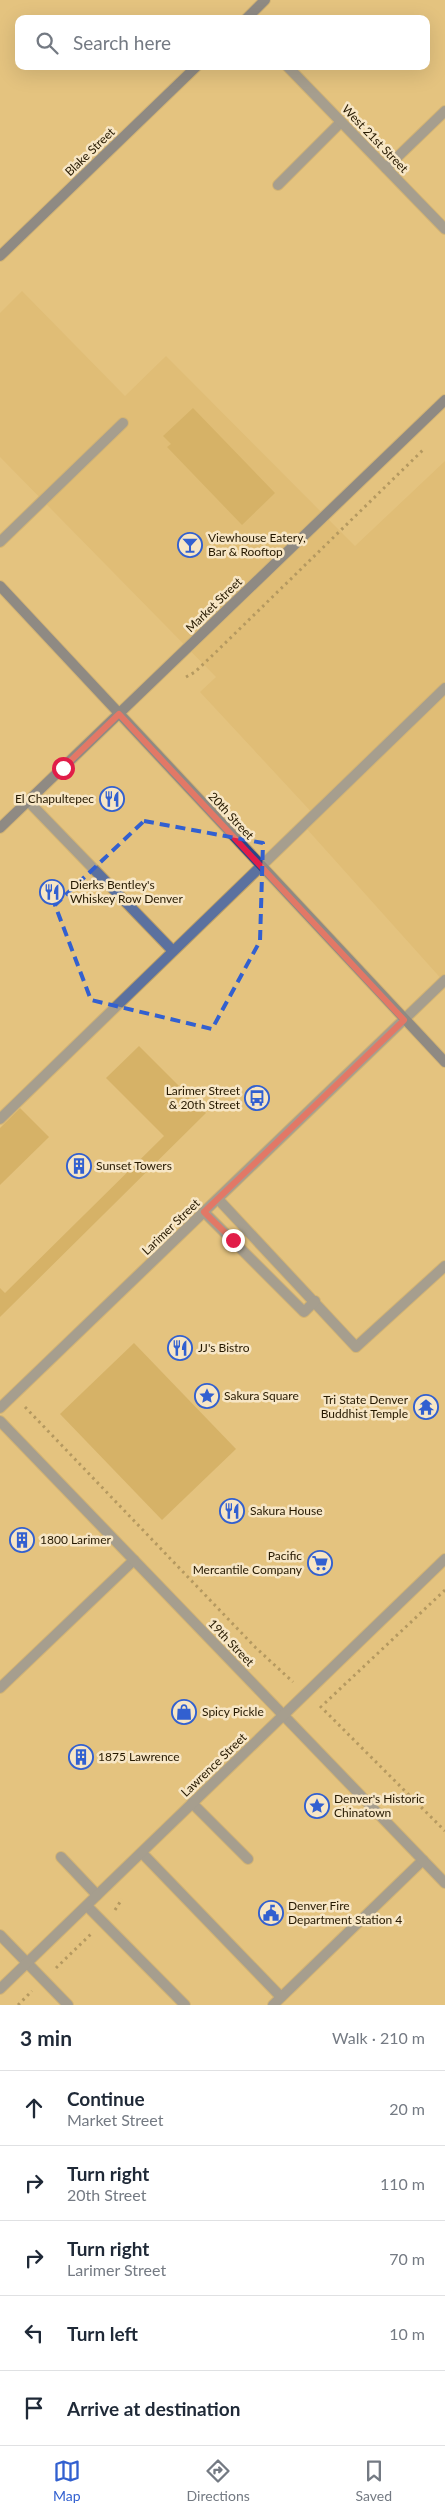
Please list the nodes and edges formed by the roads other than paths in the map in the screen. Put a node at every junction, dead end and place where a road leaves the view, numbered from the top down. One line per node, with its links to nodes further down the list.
1 (265, 0): 2 (main road)
2 (250, 15)
3 (193, 70): 10 (main road, Blake Street)
4 (291, 70): 6 (street, West 21st Street)
5 (445, 111): 7 (street)
6 (341, 122): 7 (street, West 21st Street); 8 (street)
7 (386, 168): 9 (street, West 21st Street)
8 (278, 185)
9 (445, 229)
10 (0, 256)
11 (445, 400): 16 (main road, Market Street)
12 (123, 423): 13 (street)
13 (0, 542)
14 (0, 586): 16 (main road, 20th Street)
15 (445, 688): 19 (street)
16 (119, 714): 17 (main road, Market Street); 19 (main road, 20th Street)
17 (28, 801): 18 (main road, Market Street); 20 (street)
18 (0, 828)
19 (261, 866): 20 (street); 22 (main road, 20th Street)
20 (174, 951): 24 (street)
21 (445, 980): 22 (street, Larimer Street)
22 (404, 1020): 23 (main road, 20th Street); 25 (street, Larimer Street)
23 (445, 1062)
24 (0, 1119)
25 (218, 1199): 26 (street, Larimer Street); 28 (street)
26 (204, 1212): 28 (street); 29 (street, Larimer Street)
27 (445, 1266): 28 (street)
28 (315, 1301)
29 (0, 1408)
30 (0, 1421): 32 (street, 19th Street)
31 (445, 1559): 34 (street, Lawrence Street)
32 (134, 1560): 33 (street); 34 (street, 19th Street)
33 (0, 1688)
34 (283, 1715): 35 (street, Lawrence Street); 39 (street, 19th Street)
35 (192, 1803): 36 (street, Lawrence Street); 38 (street)
36 (142, 1852): 41 (street, Lawrence Street); 46 (street)
37 (61, 1857): 41 (street)
38 (248, 1859)
39 (423, 1860): 40 (street, 19th Street); 46 (street)
40 (445, 1883)
41 (98, 1895): 42 (street, Lawrence Street)
42 (86, 1906): 44 (street, Lawrence Street); 48 (street)
43 (0, 1935): 44 (street)
44 (27, 1963): 45 (street, Lawrence Street); 47 (street)
45 (0, 1989)
46 (281, 1997): 49 (street)
47 (68, 2005)
48 (185, 2005)
49 (272, 2005)

